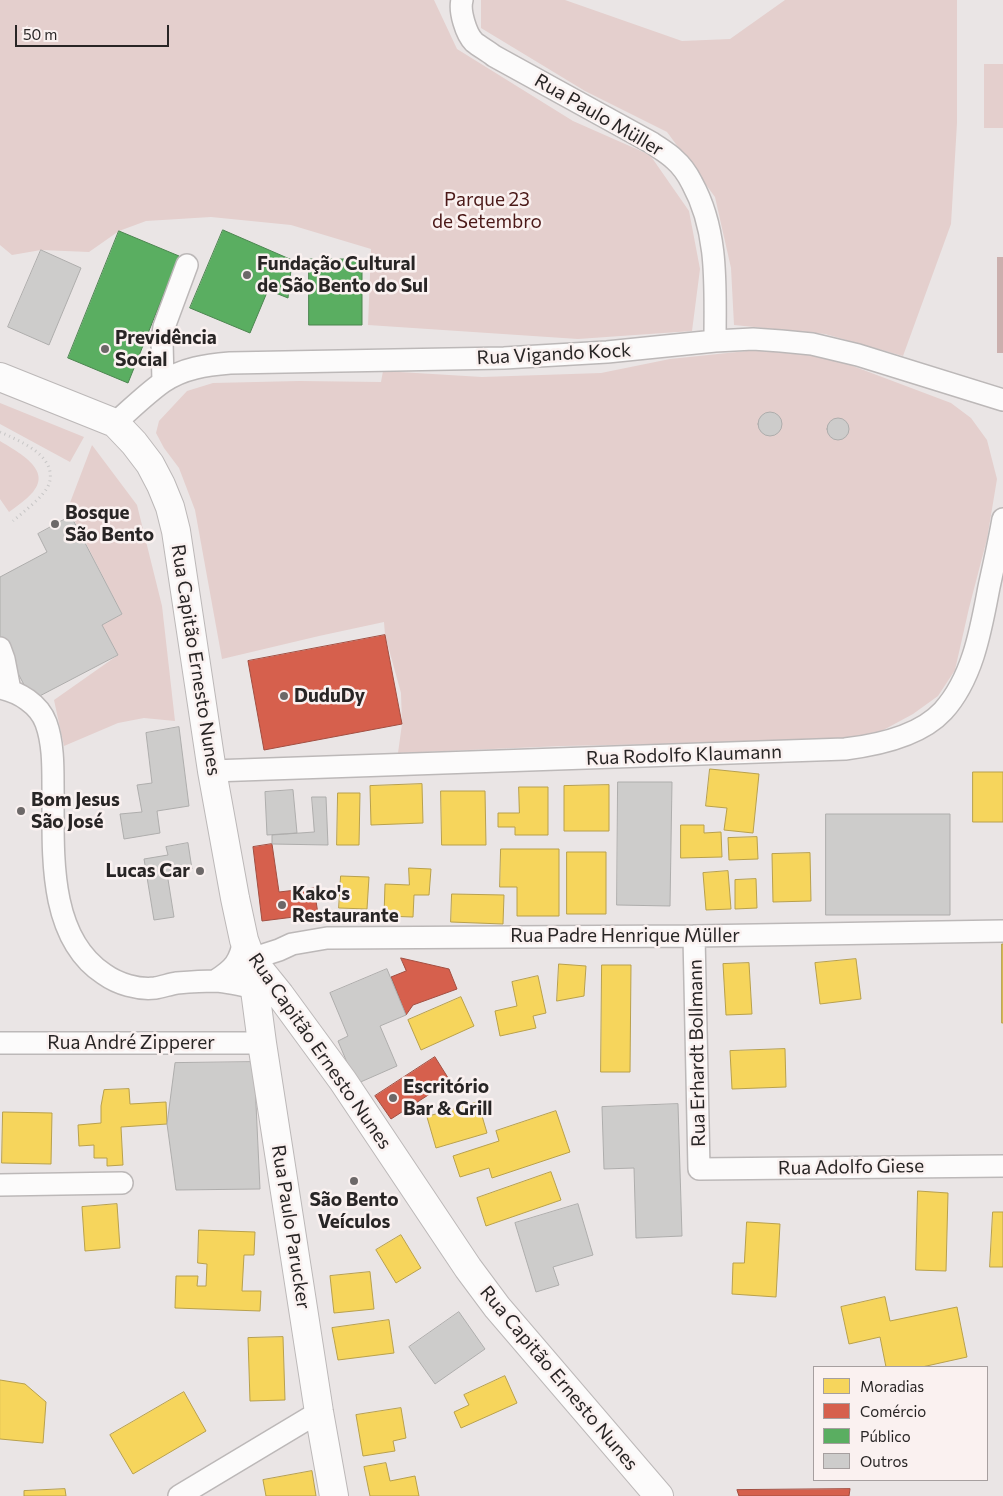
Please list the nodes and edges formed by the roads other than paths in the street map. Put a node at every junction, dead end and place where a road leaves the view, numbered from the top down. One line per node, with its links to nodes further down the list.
1 (462, 0): 3 (street, Rua Paulo Müller)
2 (187, 265): 5 (street)
3 (715, 341): 5 (street, Rua Vigando Kock); 6 (street, Rua Vigando Kock)
4 (0, 377): 7 (main road, Rua Capitão Ernesto Nunes)
5 (163, 382): 7 (street, Rua Vigando Kock)
6 (1003, 400)
7 (115, 423): 11 (main road, Rua Capitão Ernesto Nunes)
8 (1003, 520): 11 (street, Rua Rodolfo Klaumann)
9 (0, 648): 10 (street)
10 (5, 689): 15 (street)
11 (212, 771): 14 (main road, Rua Capitão Ernesto Nunes)
12 (1003, 931): 13 (street, Rua Padre Henrique Müller)
13 (694, 936): 14 (street, Rua Padre Henrique Müller); 21 (street, Rua Erhardt Bollmann)
14 (248, 949): 15 (street); 16 (main road, Rua Capitão Ernesto Nunes)
15 (215, 982): 16 (street)
16 (268, 992): 17 (main road, Rua Capitão Ernesto Nunes); 19 (main road, Rua Paulo Parucker)
17 (303, 1027): 19 (main road); 27 (main road, Rua Capitão Ernesto Nunes)
18 (0, 1043): 19 (street, Rua André Zipperer)
19 (262, 1043): 24 (main road, Rua Paulo Parucker)
20 (1003, 1166): 21 (street, Rua Adolfo Giese)
21 (699, 1169)
22 (122, 1183): 23 (street)
23 (0, 1185)
24 (319, 1412): 25 (street); 26 (main road, Rua Paulo Parucker)
25 (180, 1496)
26 (334, 1496)
27 (659, 1496)

